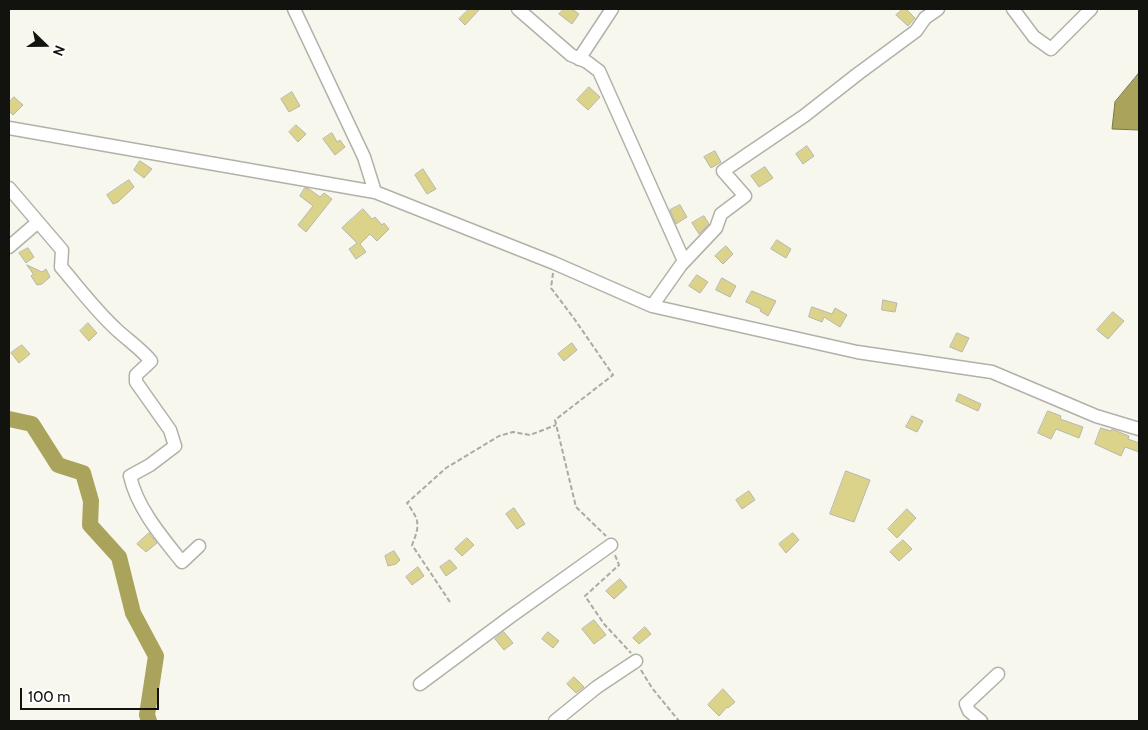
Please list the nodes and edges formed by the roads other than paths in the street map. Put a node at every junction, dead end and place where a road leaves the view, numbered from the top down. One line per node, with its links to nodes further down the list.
1 (294, 9): 10 (street)
2 (518, 9): 7 (street)
3 (612, 9): 7 (street)
4 (938, 9): 13 (street)
5 (1013, 9): 6 (street)
6 (1091, 9)
7 (579, 59): 13 (street)
8 (9, 128): 10 (street)
9 (9, 188): 11 (street)
10 (375, 192): 14 (street)
11 (38, 222): 12 (street); 17 (street)
12 (9, 247)
13 (684, 261): 14 (street)
14 (652, 306): 15 (street)
15 (1139, 429)
16 (611, 545): 20 (street)
17 (199, 546)
18 (636, 661): 21 (street)
19 (998, 674): 22 (street)
20 (420, 684)
21 (555, 721)
22 (981, 721)

